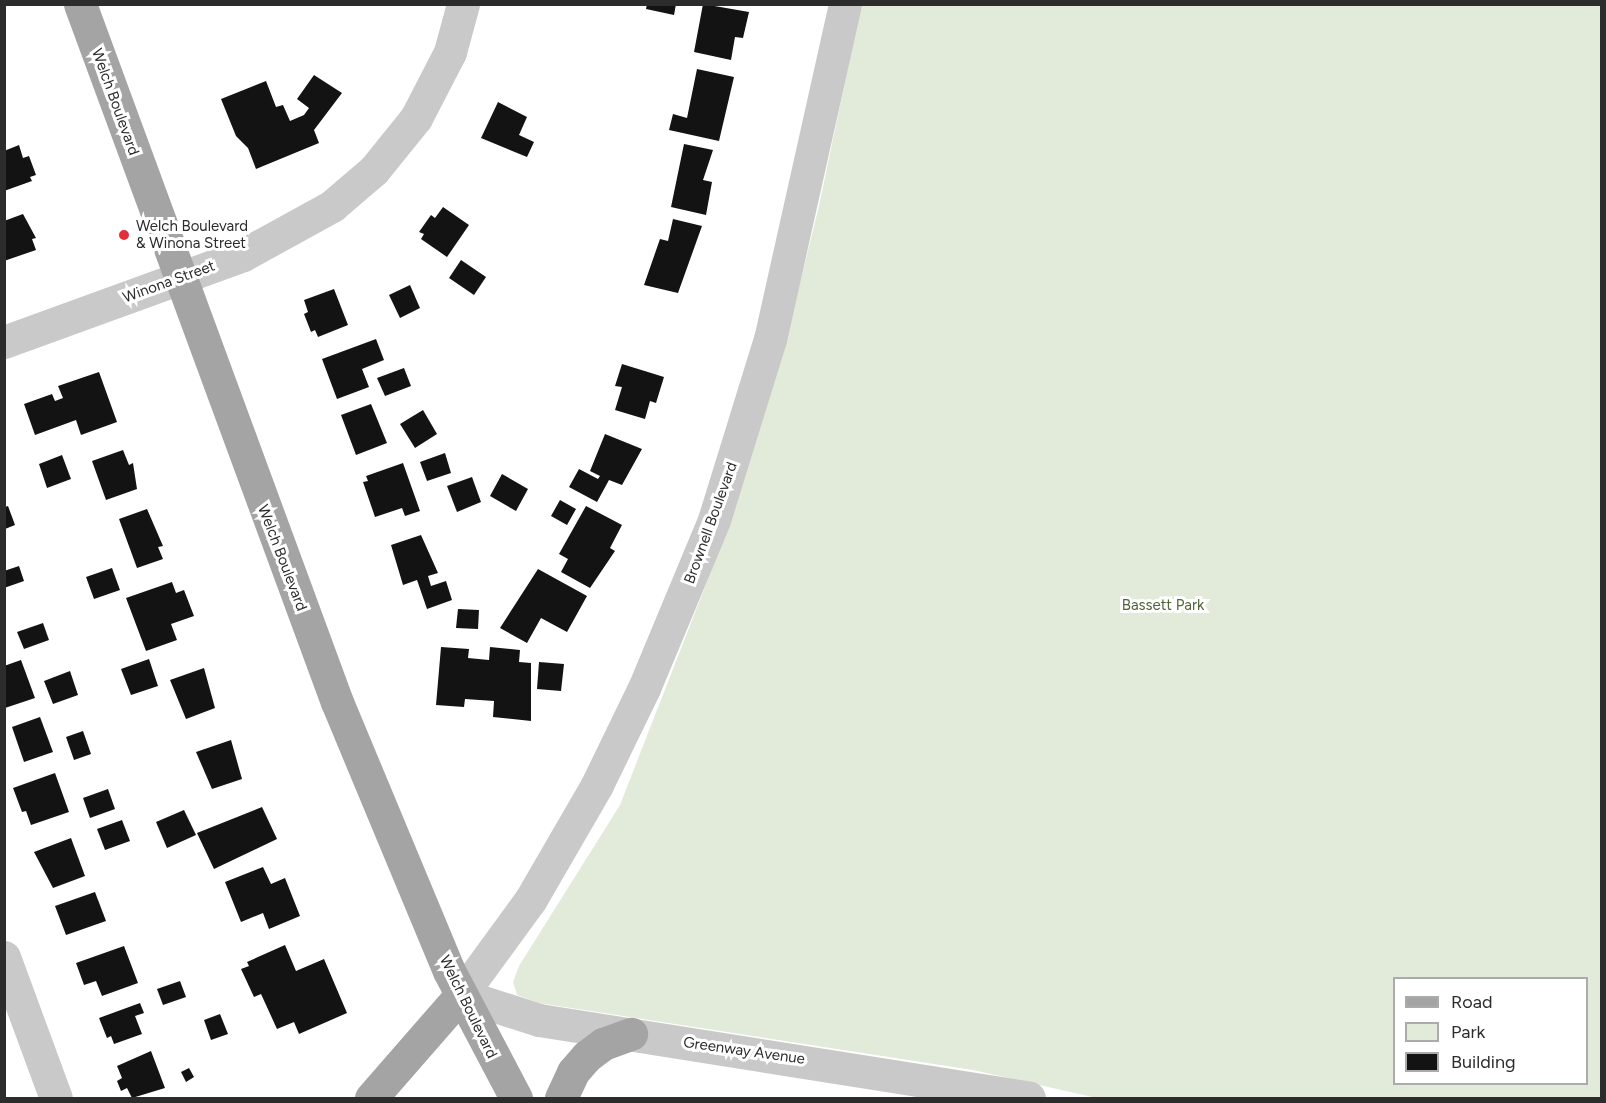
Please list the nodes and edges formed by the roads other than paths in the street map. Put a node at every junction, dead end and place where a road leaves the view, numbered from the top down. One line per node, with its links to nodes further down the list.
1 (80, 4): 4 (main road, Welch Boulevard)
2 (463, 4): 4 (street, Winona Street)
3 (845, 4): 7 (street, Brownell Boulevard)
4 (179, 279): 5 (street, Winona Street); 7 (main road, Welch Boulevard)
5 (4, 342)
6 (4, 957): 9 (street)
7 (461, 995): 8 (street, Greenway Avenue); 10 (main road); 11 (main road, Welch Boulevard)
8 (631, 1034): 12 (main road); 13 (street, Greenway Avenue)
9 (56, 1098)
10 (371, 1098)
11 (516, 1098)
12 (561, 1098)
13 (1029, 1098)

